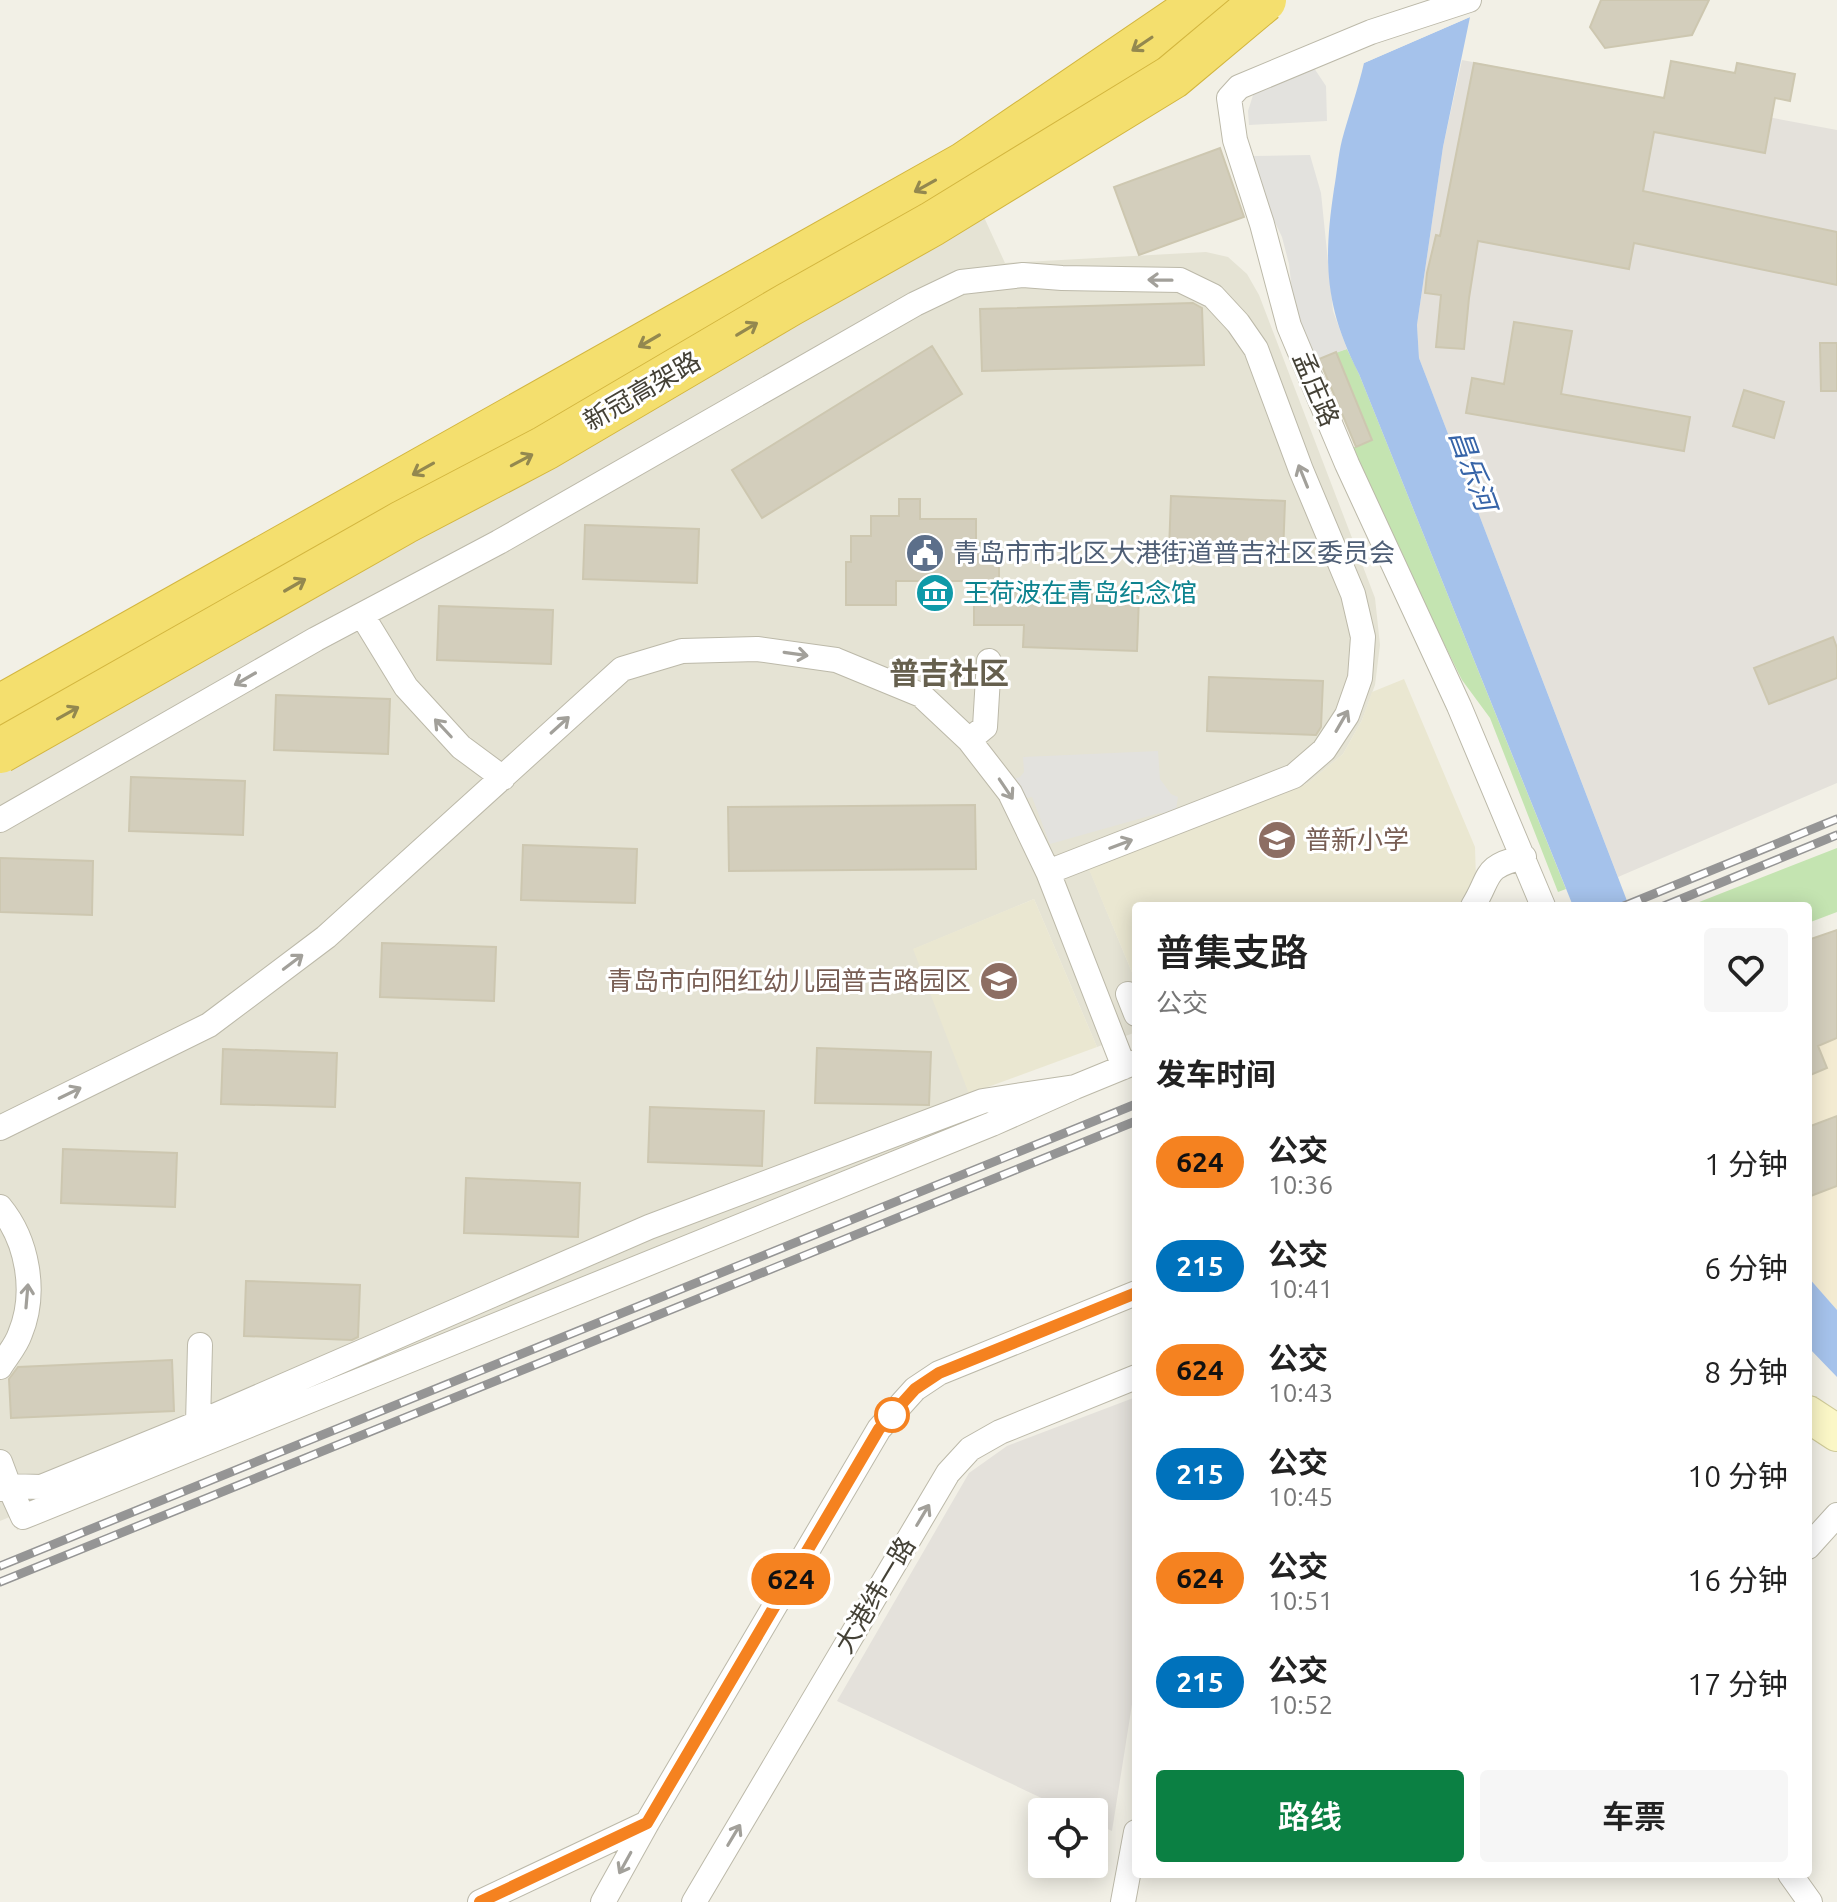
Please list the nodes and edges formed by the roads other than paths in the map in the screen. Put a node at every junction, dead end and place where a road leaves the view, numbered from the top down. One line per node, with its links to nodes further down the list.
1 (1206, 0): 6 (highway, 新冠高架路, one-way to 6)
2 (1264, 0): 8 (highway, 新冠高架路, one-way to 2, bridge)
3 (1469, 0): 11 (street, 孟庄路)
4 (362, 615): 9 (street, one-way to 4); 10 (street, one-way to 10); 12 (street, one-way to 4)
5 (989, 661): 7 (street)
6 (0, 707)
7 (969, 740): 9 (street, one-way to 7); 12 (street, one-way to 12)
8 (0, 751)
9 (503, 778): 17 (street, one-way to 9)
10 (0, 820)
11 (1524, 857): 13 (street); 14 (street, 孟庄路)
12 (1048, 872): 15 (street)
13 (1475, 902)
14 (1541, 902)
15 (1130, 1064): 16 (street)
16 (1075, 1087): 24 (street); 27 (street)
17 (0, 1128)
18 (0, 1207): 21 (street, one-way to 18)
19 (1132, 1295): 30 (street)
20 (200, 1345): 24 (street)
21 (0, 1367)
22 (1132, 1379): 35 (street, 大港纬一路, one-way to 22)
23 (1812, 1417): 25 (street)
24 (198, 1423): 27 (street)
25 (1837, 1433)
26 (0, 1462): 27 (street)
27 (5, 1487)
28 (1837, 1515): 29 (street)
29 (1812, 1543)
30 (647, 1823): 33 (street); 34 (street, one-way to 34)
31 (1132, 1854): 36 (street)
32 (1793, 1878): 37 (street)
33 (480, 1902)
34 (603, 1902)
35 (694, 1902)
36 (1123, 1902)
37 (1810, 1902)

